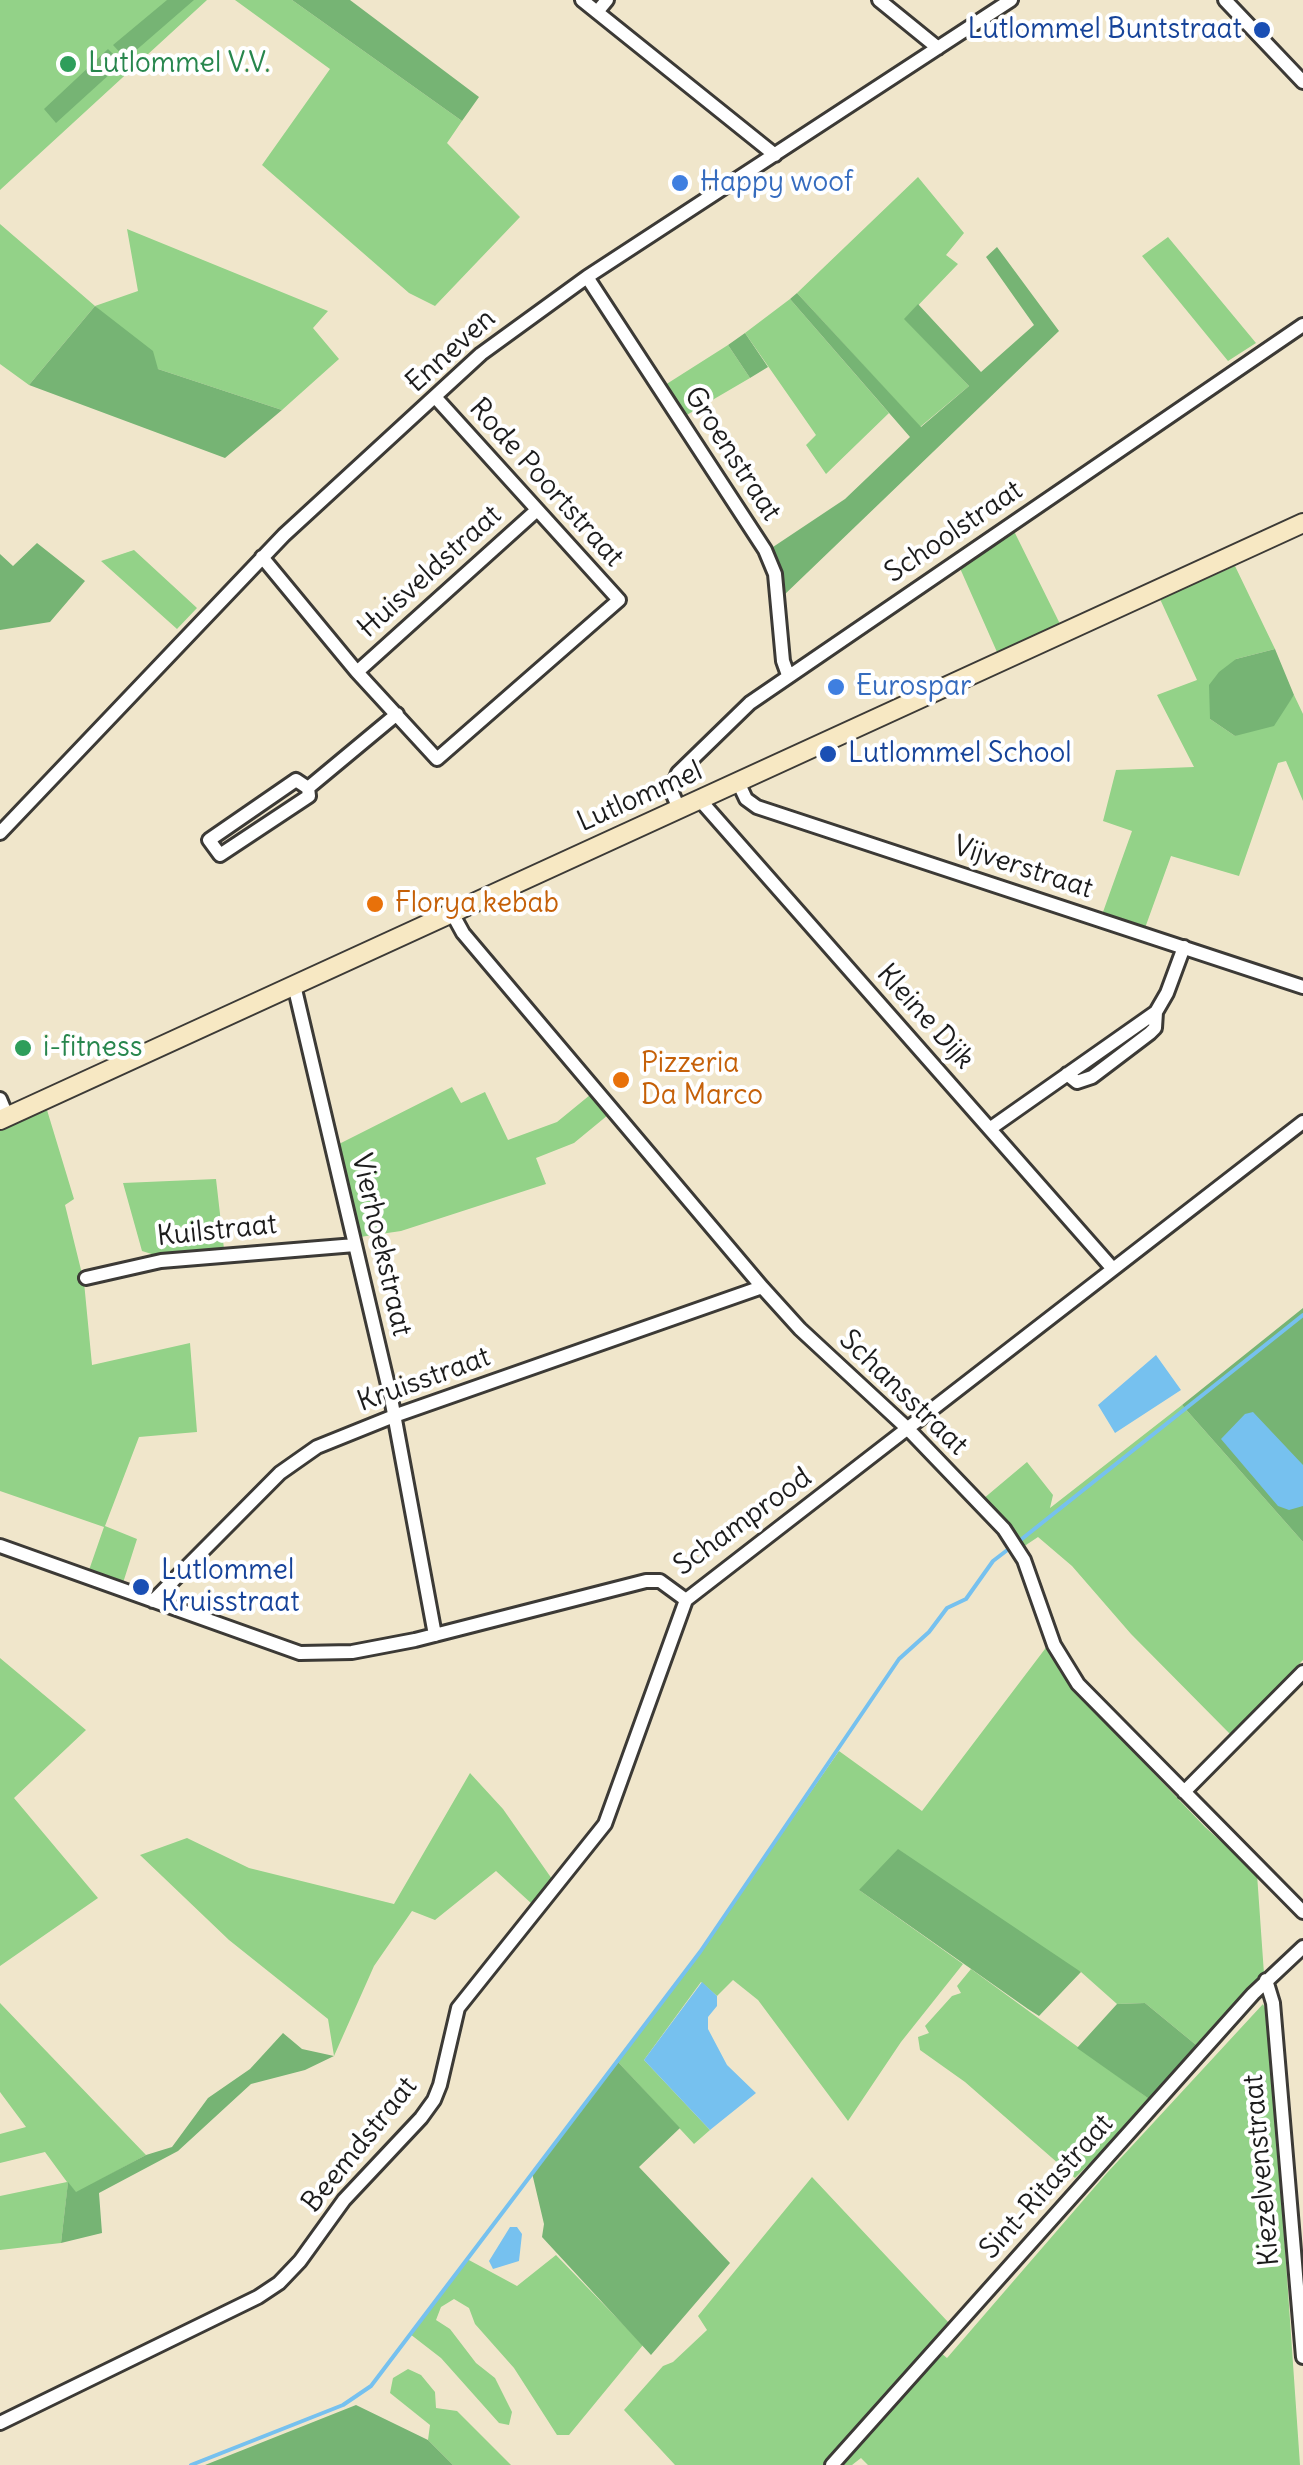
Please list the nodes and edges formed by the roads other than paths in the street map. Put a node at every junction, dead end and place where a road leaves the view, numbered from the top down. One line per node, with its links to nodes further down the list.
1 (582, 0): 6 (street)
2 (607, 0): 6 (street)
3 (879, 0): 7 (street)
4 (1011, 0): 7 (street, Enneven)
5 (1225, 0): 8 (street)
6 (597, 12): 9 (street)
7 (938, 48): 9 (street, Enneven)
8 (1303, 82)
9 (775, 154): 10 (street, Enneven)
10 (588, 277): 12 (street, Enneven); 17 (street, Groenstraat)
11 (1303, 325): 17 (street, Schoolstraat)
12 (436, 398): 13 (street, Rode Poortstraat); 15 (street, Enneven)
13 (537, 510): 16 (street, Huisveldstraat); 18 (street, Rode Poortstraat)
14 (1303, 524): 19 (main road, Lutlommel)
15 (262, 557): 16 (street); 23 (street, Enneven)
16 (357, 672): 18 (street)
17 (788, 675): 22 (street, Schoolstraat)
18 (397, 714): 20 (street)
19 (738, 782): 21 (main road, Lutlommel); 25 (street, Vijverstraat)
20 (308, 788): 20 (street)
21 (700, 800): 22 (main road, Lutlommel); 30 (street, Kleine Dijk)
22 (678, 809): 24 (main road, Lutlommel)
23 (0, 834)
24 (452, 913): 26 (main road, Lutlommel); 34 (street, Schansstraat)
25 (1184, 947): 27 (street, Vijverstraat); 30 (street)
26 (294, 985): 28 (main road, Lutlommel); 31 (street, Vierhoekstraat)
27 (1303, 987)
28 (2, 1112)
29 (1303, 1122): 32 (street, Schamprood)
30 (990, 1128): 32 (street, Kleine Dijk)
31 (355, 1245): 33 (street, Kuilstraat); 35 (street, Vierhoekstraat)
32 (1112, 1269): 36 (street, Schamprood)
33 (86, 1278)
34 (762, 1287): 35 (street, Kruisstraat); 36 (street, Schansstraat)
35 (394, 1416): 39 (street, Kruisstraat); 40 (street, Vierhoekstraat)
36 (908, 1428): 38 (street, Schamprood); 42 (street, Schansstraat)
37 (0, 1546): 39 (street, Schamprood)
38 (686, 1600): 40 (street, Schamprood); 47 (street, Beemdstraat)
39 (153, 1601): 40 (street, Schamprood)
40 (435, 1635)
41 (1303, 1672): 42 (street)
42 (1184, 1792): 43 (street, Schansstraat)
43 (1303, 1912)
44 (1303, 1947): 45 (street, Sint-Ritastraat)
45 (1266, 1980): 46 (street, Kiezelvenstraat); 48 (street, Sint-Ritastraat)
46 (1303, 2357)
47 (0, 2423)
48 (832, 2465)

